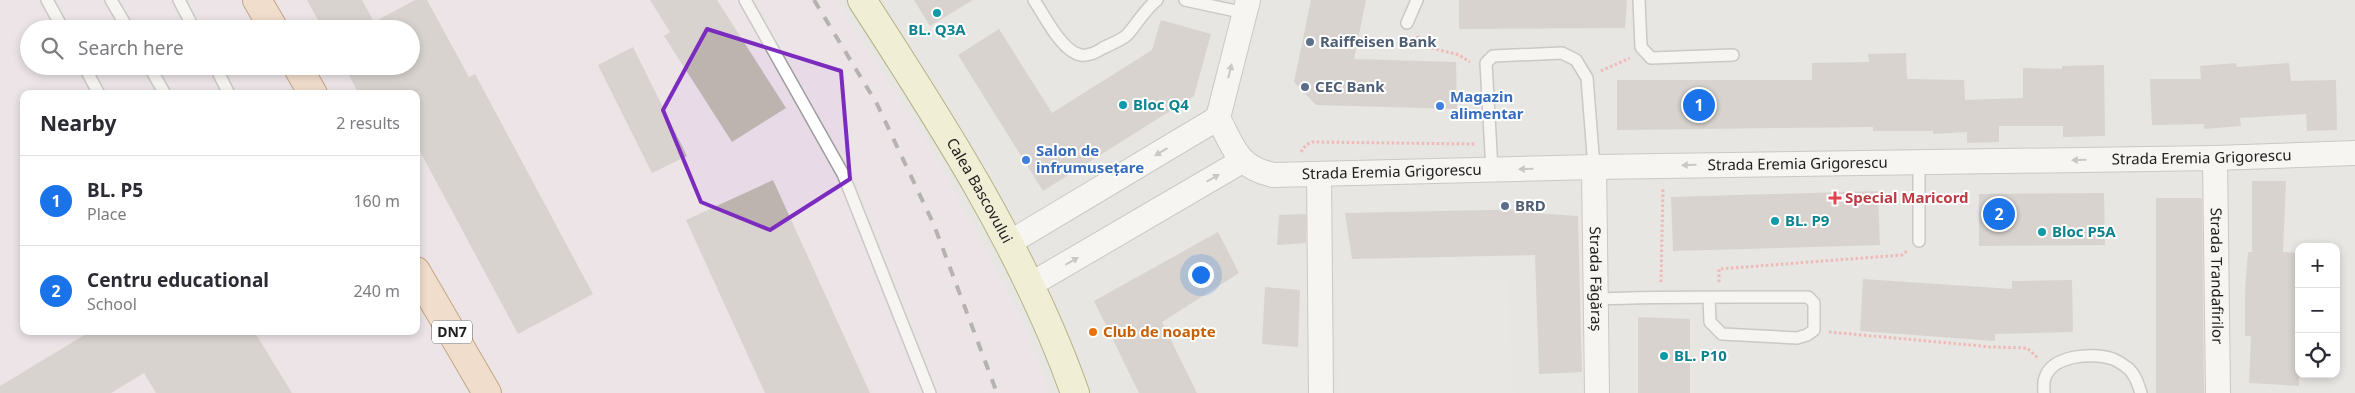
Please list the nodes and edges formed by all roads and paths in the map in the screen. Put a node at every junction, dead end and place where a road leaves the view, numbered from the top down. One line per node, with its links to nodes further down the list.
1 (47, 0): 13 (lane)
2 (111, 0): 14 (lane)
3 (179, 0): 15 (lane)
4 (257, 0): 16 (main road)
5 (745, 0): 48 (lane)
6 (862, 0): 39 (street, Calea Bascovului)
7 (1034, 0): 8 (lane)
8 (1157, 0)
9 (1185, 0): 12 (lane)
10 (1417, 0): 17 (lane)
11 (1639, 0): 18 (lane)
12 (1246, 7): 28 (street, one-way to 12)
13 (58, 20)
14 (123, 20)
15 (189, 20)
16 (269, 20)
17 (1407, 23): 20 (path)
18 (1644, 53): 19 (lane); 24 (path)
19 (1733, 55)
20 (1485, 71): 24 (lane); 29 (lane)
21 (89, 75): 25 (lane)
22 (154, 75): 26 (lane)
23 (220, 75): 27 (lane)
24 (1588, 78): 35 (lane)
25 (97, 90)
26 (163, 90)
27 (228, 90)
28 (1218, 118): 32 (street); 39 (street, one-way to 39)
29 (1490, 144): 36 (lane); 37 (path)
30 (2355, 153): 31 (street, Strada Eremia Grigorescu)
31 (2214, 158): 33 (street, Strada Eremia Grigorescu, one-way to 33); 54 (street, Strada Trandafirilor)
32 (1242, 161): 37 (street, Strada Eremia Grigorescu); 41 (street, one-way to 32)
33 (1919, 162): 34 (street, Strada Eremia Grigorescu, one-way to 34); 38 (lane)
34 (1663, 166): 35 (street, Strada Eremia Grigorescu); 42 (path)
35 (1594, 167): 36 (street, Strada Eremia Grigorescu, one-way to 36); 44 (street, Strada Făgăraș)
36 (1492, 170): 37 (street, Strada Eremia Grigorescu)
37 (1308, 175): 50 (street)
38 (1919, 241): 43 (path)
39 (1009, 244): 41 (street, Calea Bascovului)
40 (420, 278): 47 (main road, DN7)
41 (1030, 285): 49 (street, Calea Bascovului)
42 (1661, 298): 43 (lane); 44 (lane)
43 (1714, 298): 45 (lane); 45 (lane)
44 (1595, 299): 51 (street, Strada Făgăraș)
45 (1814, 330): 46 (path)
46 (2049, 369): 52 (lane); 53 (lane)
47 (487, 393)
48 (930, 393)
49 (1075, 393)
50 (1321, 393)
51 (1596, 393)
52 (2044, 393)
53 (2141, 393)
54 (2218, 393)

